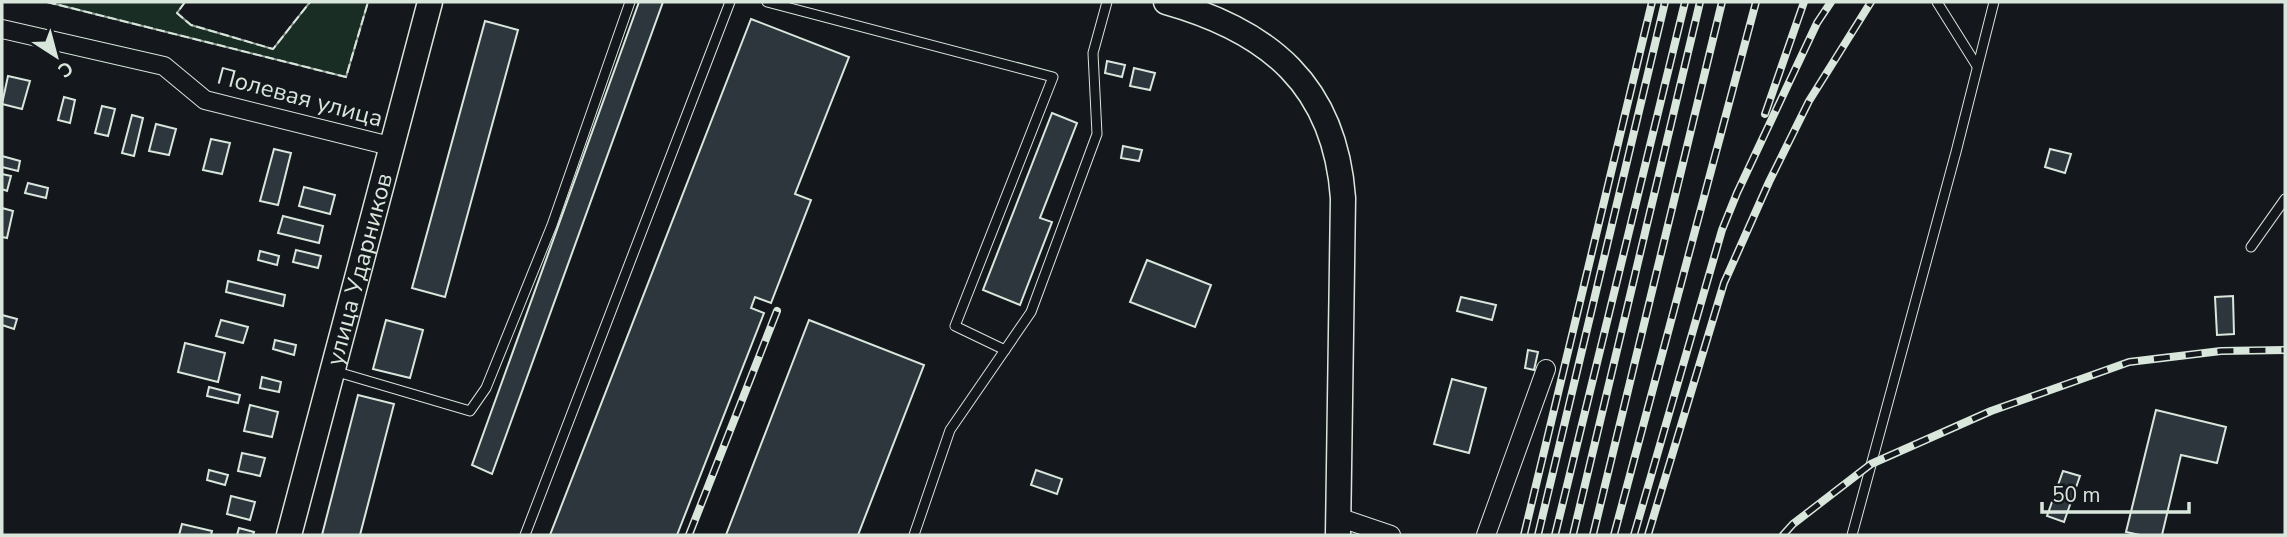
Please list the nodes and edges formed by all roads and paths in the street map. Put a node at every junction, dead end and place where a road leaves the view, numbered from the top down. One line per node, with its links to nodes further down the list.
1 (430, 2): 12 (main road, улица Ударников)
2 (630, 2): 17 (lane)
3 (730, 2): 20 (lane)
4 (767, 2): 15 (lane)
5 (1107, 2): 15 (lane)
6 (1166, 2): 9 (main road)
7 (1937, 2): 11 (lane)
8 (1994, 2): 11 (lane)
9 (1200, 6): 18 (main road)
10 (2, 29): 12 (street, Полевая улица)
11 (1977, 66): 24 (lane)
12 (390, 146): 17 (main road, улица Ударников)
13 (2285, 199): 14 (lane)
14 (2251, 247)
15 (1005, 350): 21 (lane)
16 (1546, 369): 23 (street)
17 (333, 370): 19 (main road, улица Ударников)
18 (1338, 526): 22 (street)
19 (289, 535)
20 (525, 535)
21 (914, 535)
22 (1391, 535)
23 (1486, 535)
24 (1852, 535)

